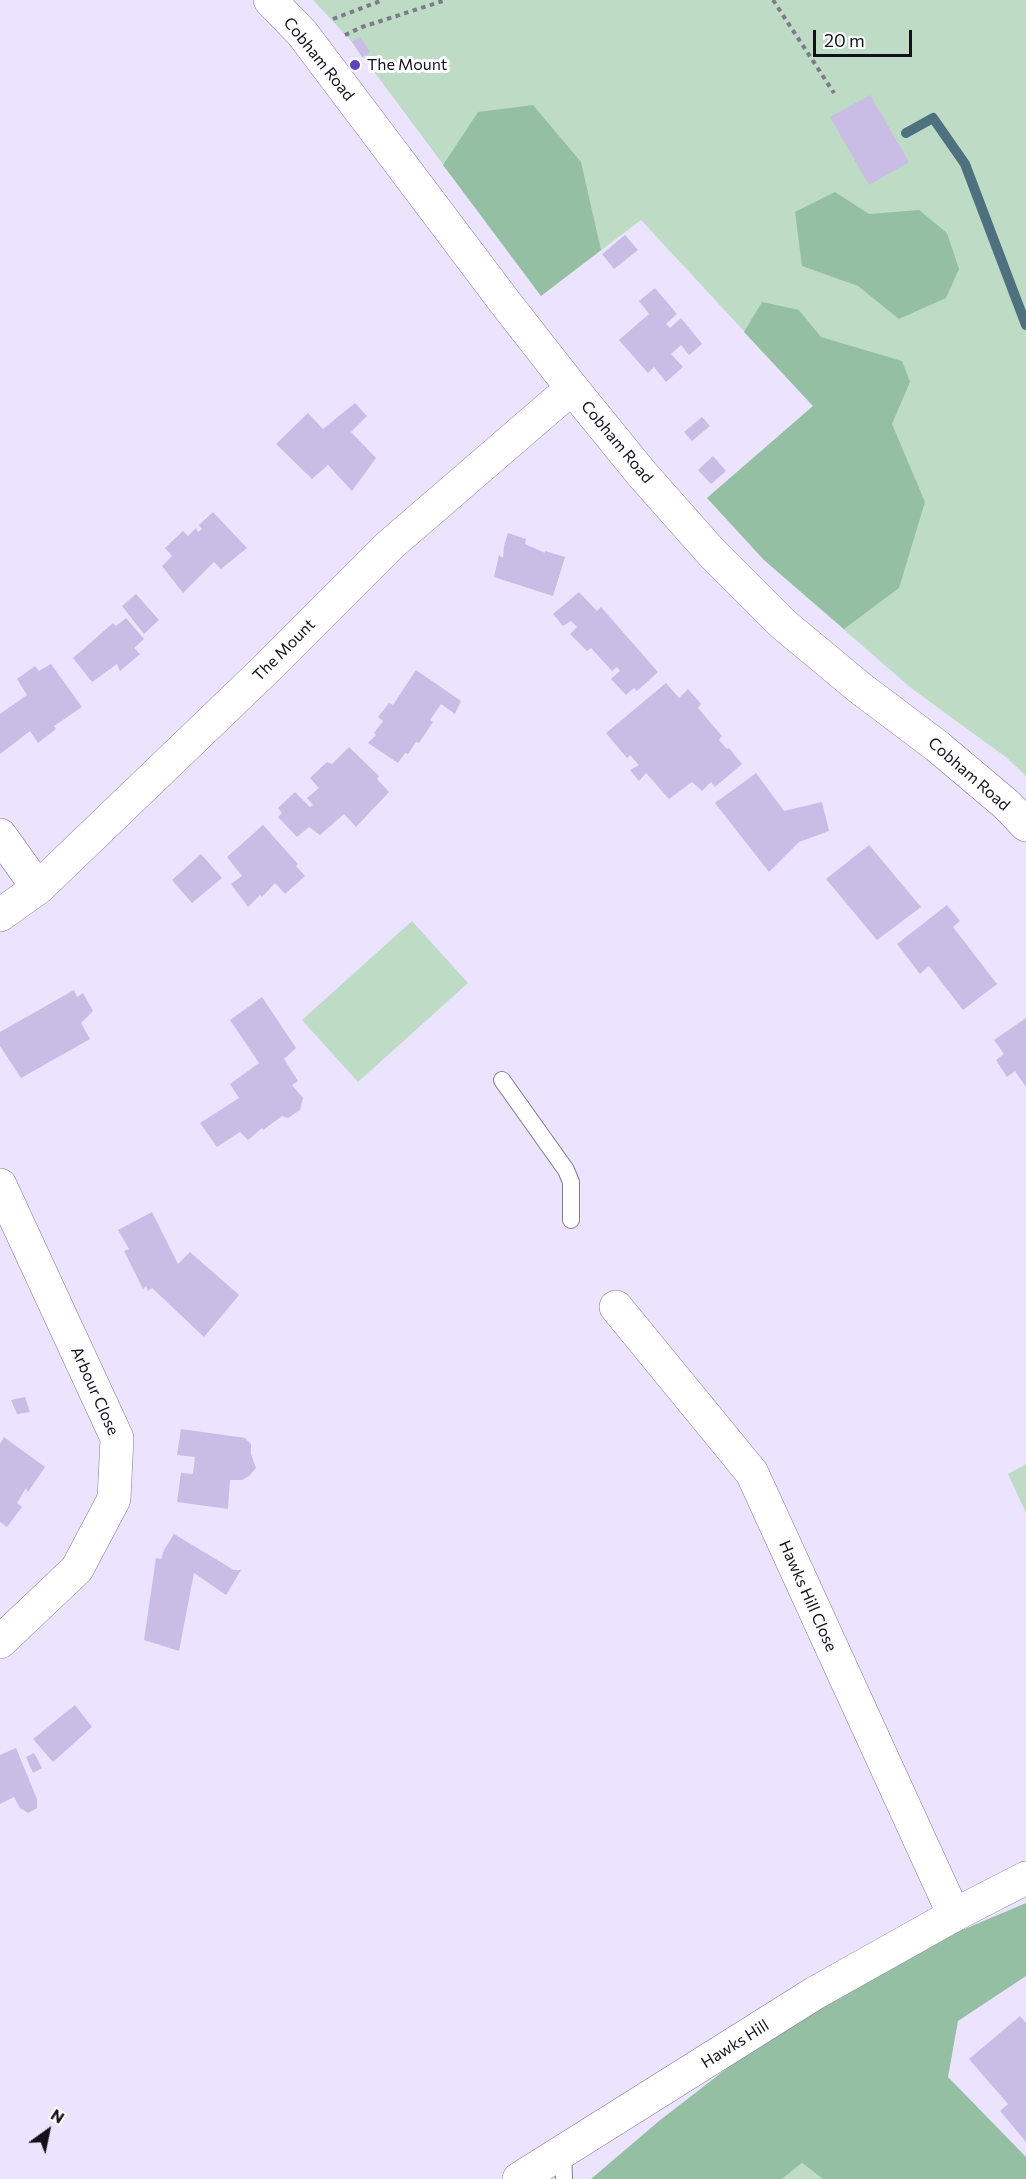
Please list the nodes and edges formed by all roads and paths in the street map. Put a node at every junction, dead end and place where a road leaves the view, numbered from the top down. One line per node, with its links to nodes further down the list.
1 (270, 0): 5 (street, Cobham Road)
2 (383, 0): 5 (path)
3 (446, 0): 5 (path)
4 (773, 0): 6 (path)
5 (308, 41): 7 (street, Cobham Road)
6 (834, 93)
7 (572, 388): 8 (street, Cobham Road); 10 (street, The Mount)
8 (1026, 825)
9 (0, 835): 10 (street)
10 (38, 888): 11 (street, The Mount)
11 (0, 915)
12 (502, 1080): 14 (lane)
13 (0, 1185): 16 (street, Arbour Close)
14 (571, 1220)
15 (616, 1307): 18 (street, Hawks Hill Close)
16 (0, 1642)
17 (1026, 1878): 18 (street, Hawks Hill)
18 (954, 1915): 19 (street, Hawks Hill)
19 (563, 2166): 20 (street, Hawks Hill)
20 (519, 2179)

